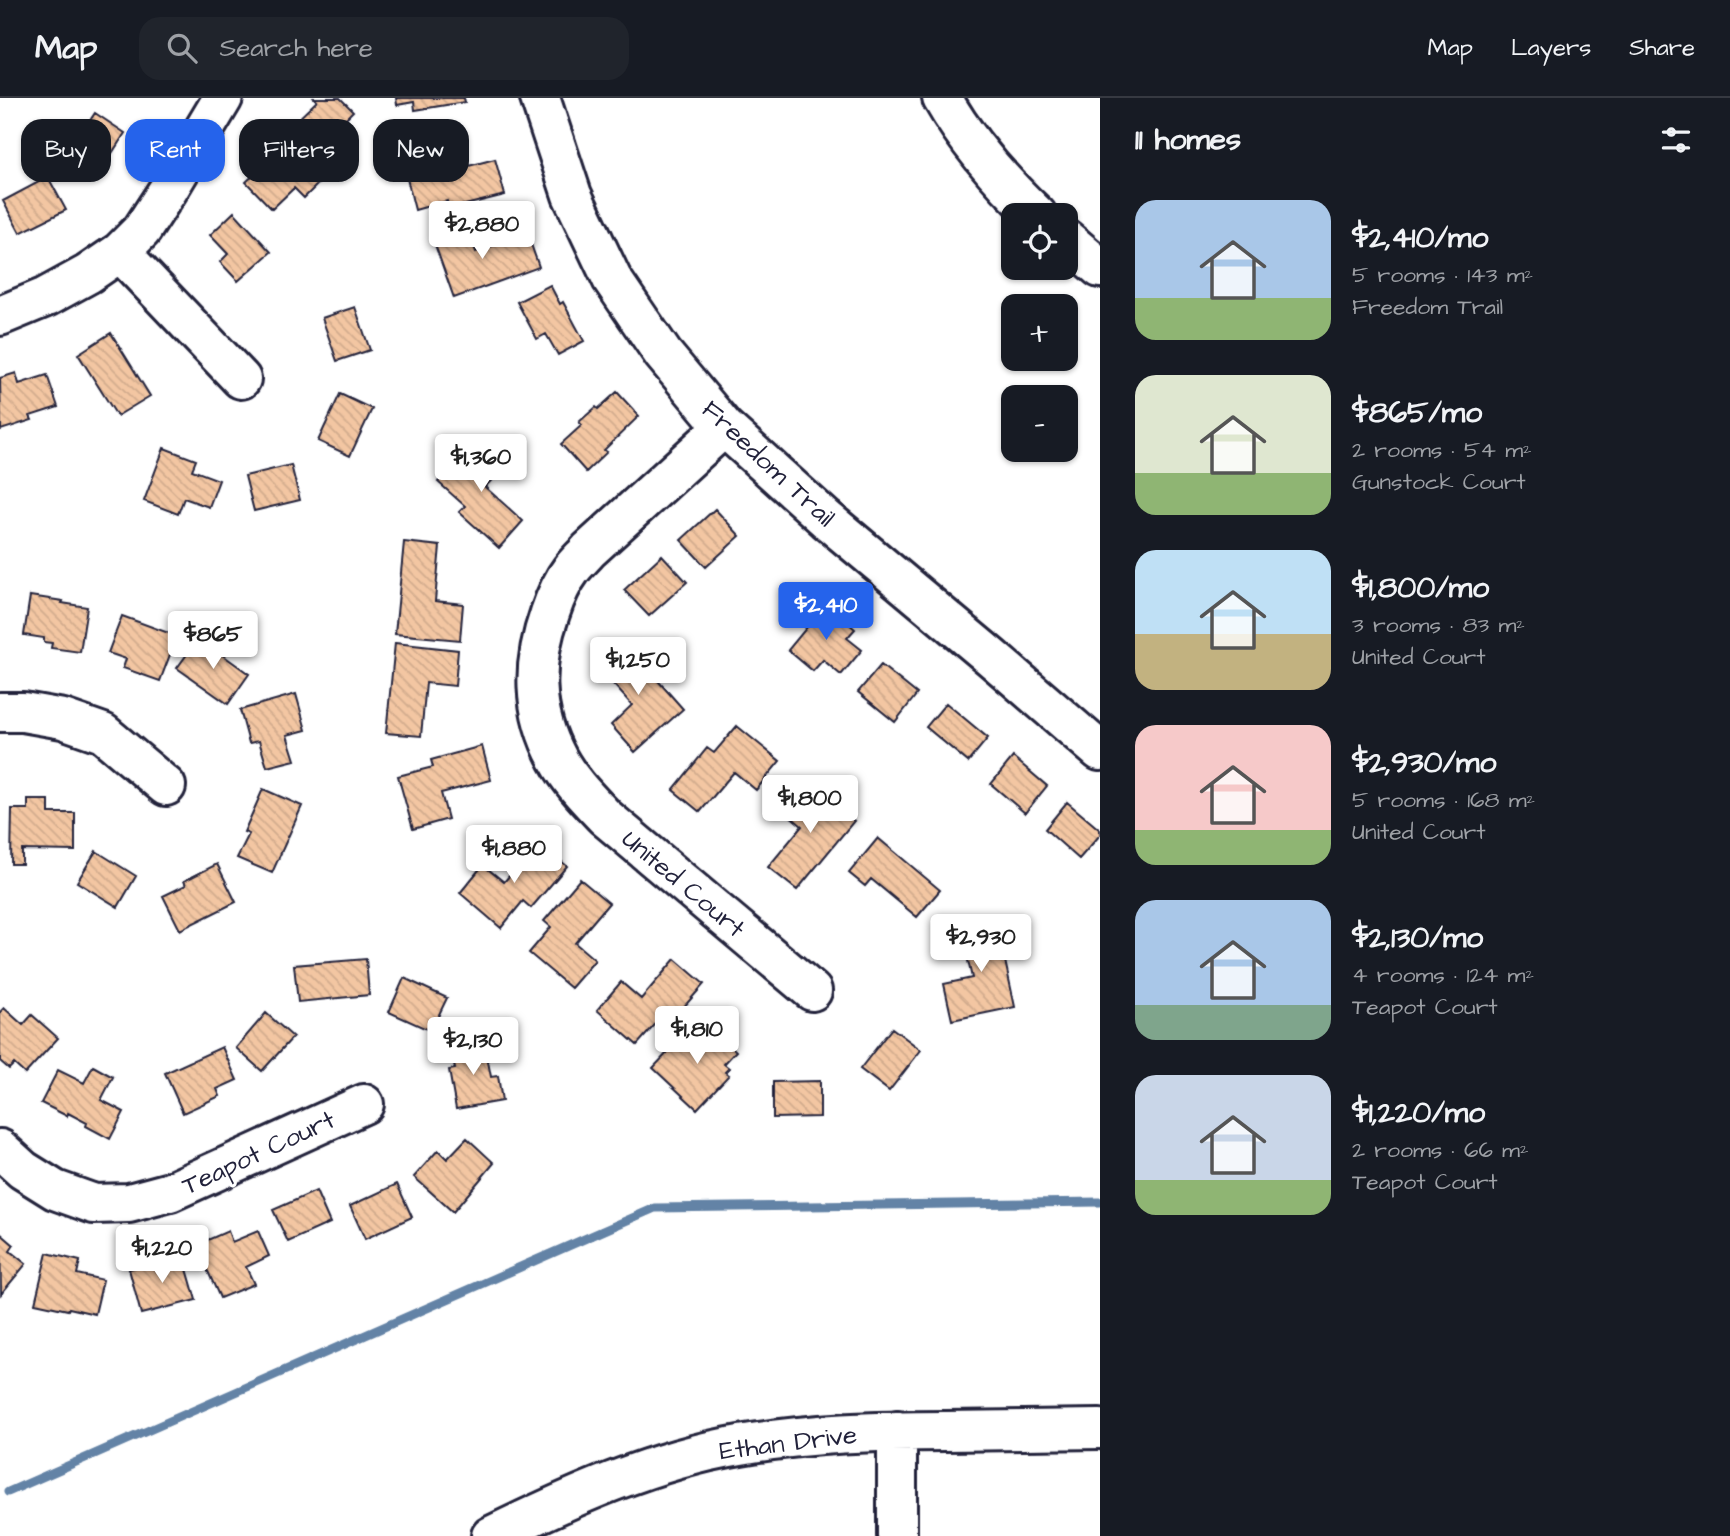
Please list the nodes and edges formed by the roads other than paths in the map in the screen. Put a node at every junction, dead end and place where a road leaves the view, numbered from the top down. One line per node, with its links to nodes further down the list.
1 (223, 98): 6 (street)
2 (540, 98): 10 (street, Freedom Trail)
3 (942, 98): 4 (street)
4 (1025, 203)
5 (1078, 249): 7 (street)
6 (120, 252): 8 (street); 9 (street)
7 (1100, 268)
8 (0, 316)
9 (241, 379)
10 (724, 426): 12 (street, Freedom Trail); 14 (street, United Court)
11 (0, 712): 13 (street)
12 (1100, 751)
13 (166, 786)
14 (812, 990)
15 (364, 1104): 16 (street, Teapot Court)
16 (0, 1149)
17 (1100, 1429): 18 (street, Ethan Drive)
18 (897, 1431): 19 (street, Ethan Drive); 20 (street)
19 (491, 1536)
20 (897, 1536)

